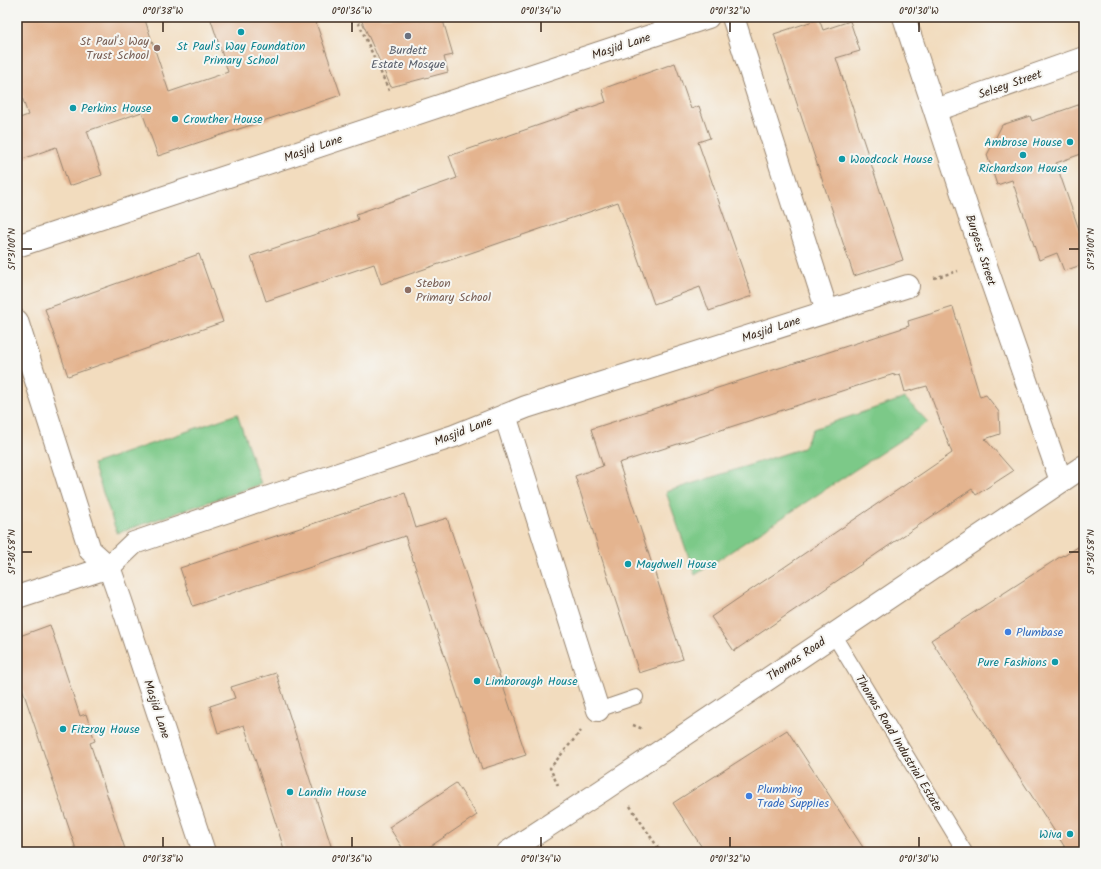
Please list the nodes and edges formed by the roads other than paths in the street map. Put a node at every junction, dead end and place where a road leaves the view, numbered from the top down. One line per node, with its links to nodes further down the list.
1 (708, 17): 4 (street, Masjid Lane)
2 (733, 17): 9 (street)
3 (904, 17): 6 (street, Burgess Street)
4 (676, 22): 7 (street, Masjid Lane)
5 (1084, 58): 6 (street, Selsey Street)
6 (936, 110): 13 (street, Burgess Street)
7 (17, 246)
8 (908, 286): 9 (street, Masjid Lane)
9 (827, 311): 11 (street, Masjid Lane)
10 (17, 321): 14 (street)
11 (505, 415): 14 (street, Masjid Lane); 18 (street)
12 (1084, 466): 13 (street, Thomas Road)
13 (1061, 481): 16 (street, Thomas Road)
14 (109, 567): 15 (street, Masjid Lane); 19 (street, Masjid Lane)
15 (17, 597)
16 (833, 634): 20 (street, Thomas Road); 21 (lane, Thomas Road Industrial Estate)
17 (636, 698): 18 (lane)
18 (598, 710)
19 (204, 852)
20 (508, 852)
21 (965, 852)

